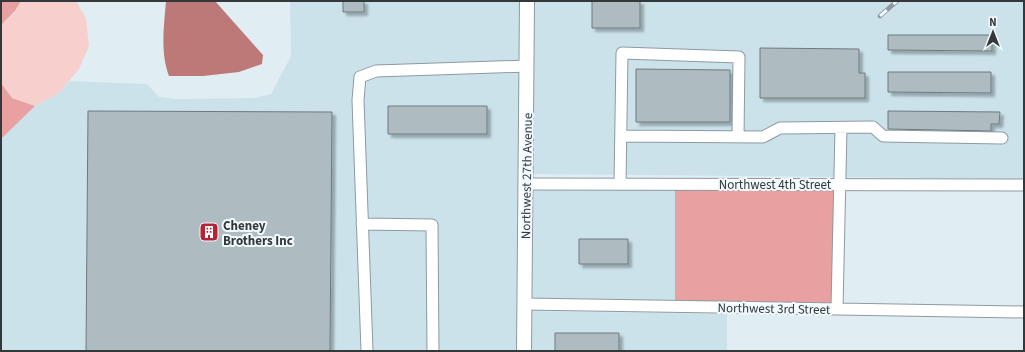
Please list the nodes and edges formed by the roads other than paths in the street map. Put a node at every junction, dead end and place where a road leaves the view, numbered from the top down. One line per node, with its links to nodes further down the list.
1 (527, 1): 2 (main road, Northwest 27th Avenue)
2 (527, 66): 7 (main road, Northwest 27th Avenue); 11 (street)
3 (841, 128): 5 (street); 6 (street); 9 (street)
4 (621, 136): 5 (street); 5 (street); 8 (street)
5 (738, 137)
6 (1002, 138)
7 (526, 184): 8 (street, Northwest 4th Street); 12 (main road, Northwest 27th Avenue)
8 (620, 184): 9 (street, Northwest 4th Street)
9 (840, 184): 10 (street, Northwest 4th Street); 13 (street)
10 (1024, 185)
11 (362, 224): 15 (street); 16 (street)
12 (524, 304): 13 (street, Northwest 3rd Street); 17 (main road, Northwest 27th Avenue)
13 (838, 310): 14 (street, Northwest 3rd Street)
14 (1024, 312)
15 (367, 351)
16 (433, 351)
17 (524, 351)

